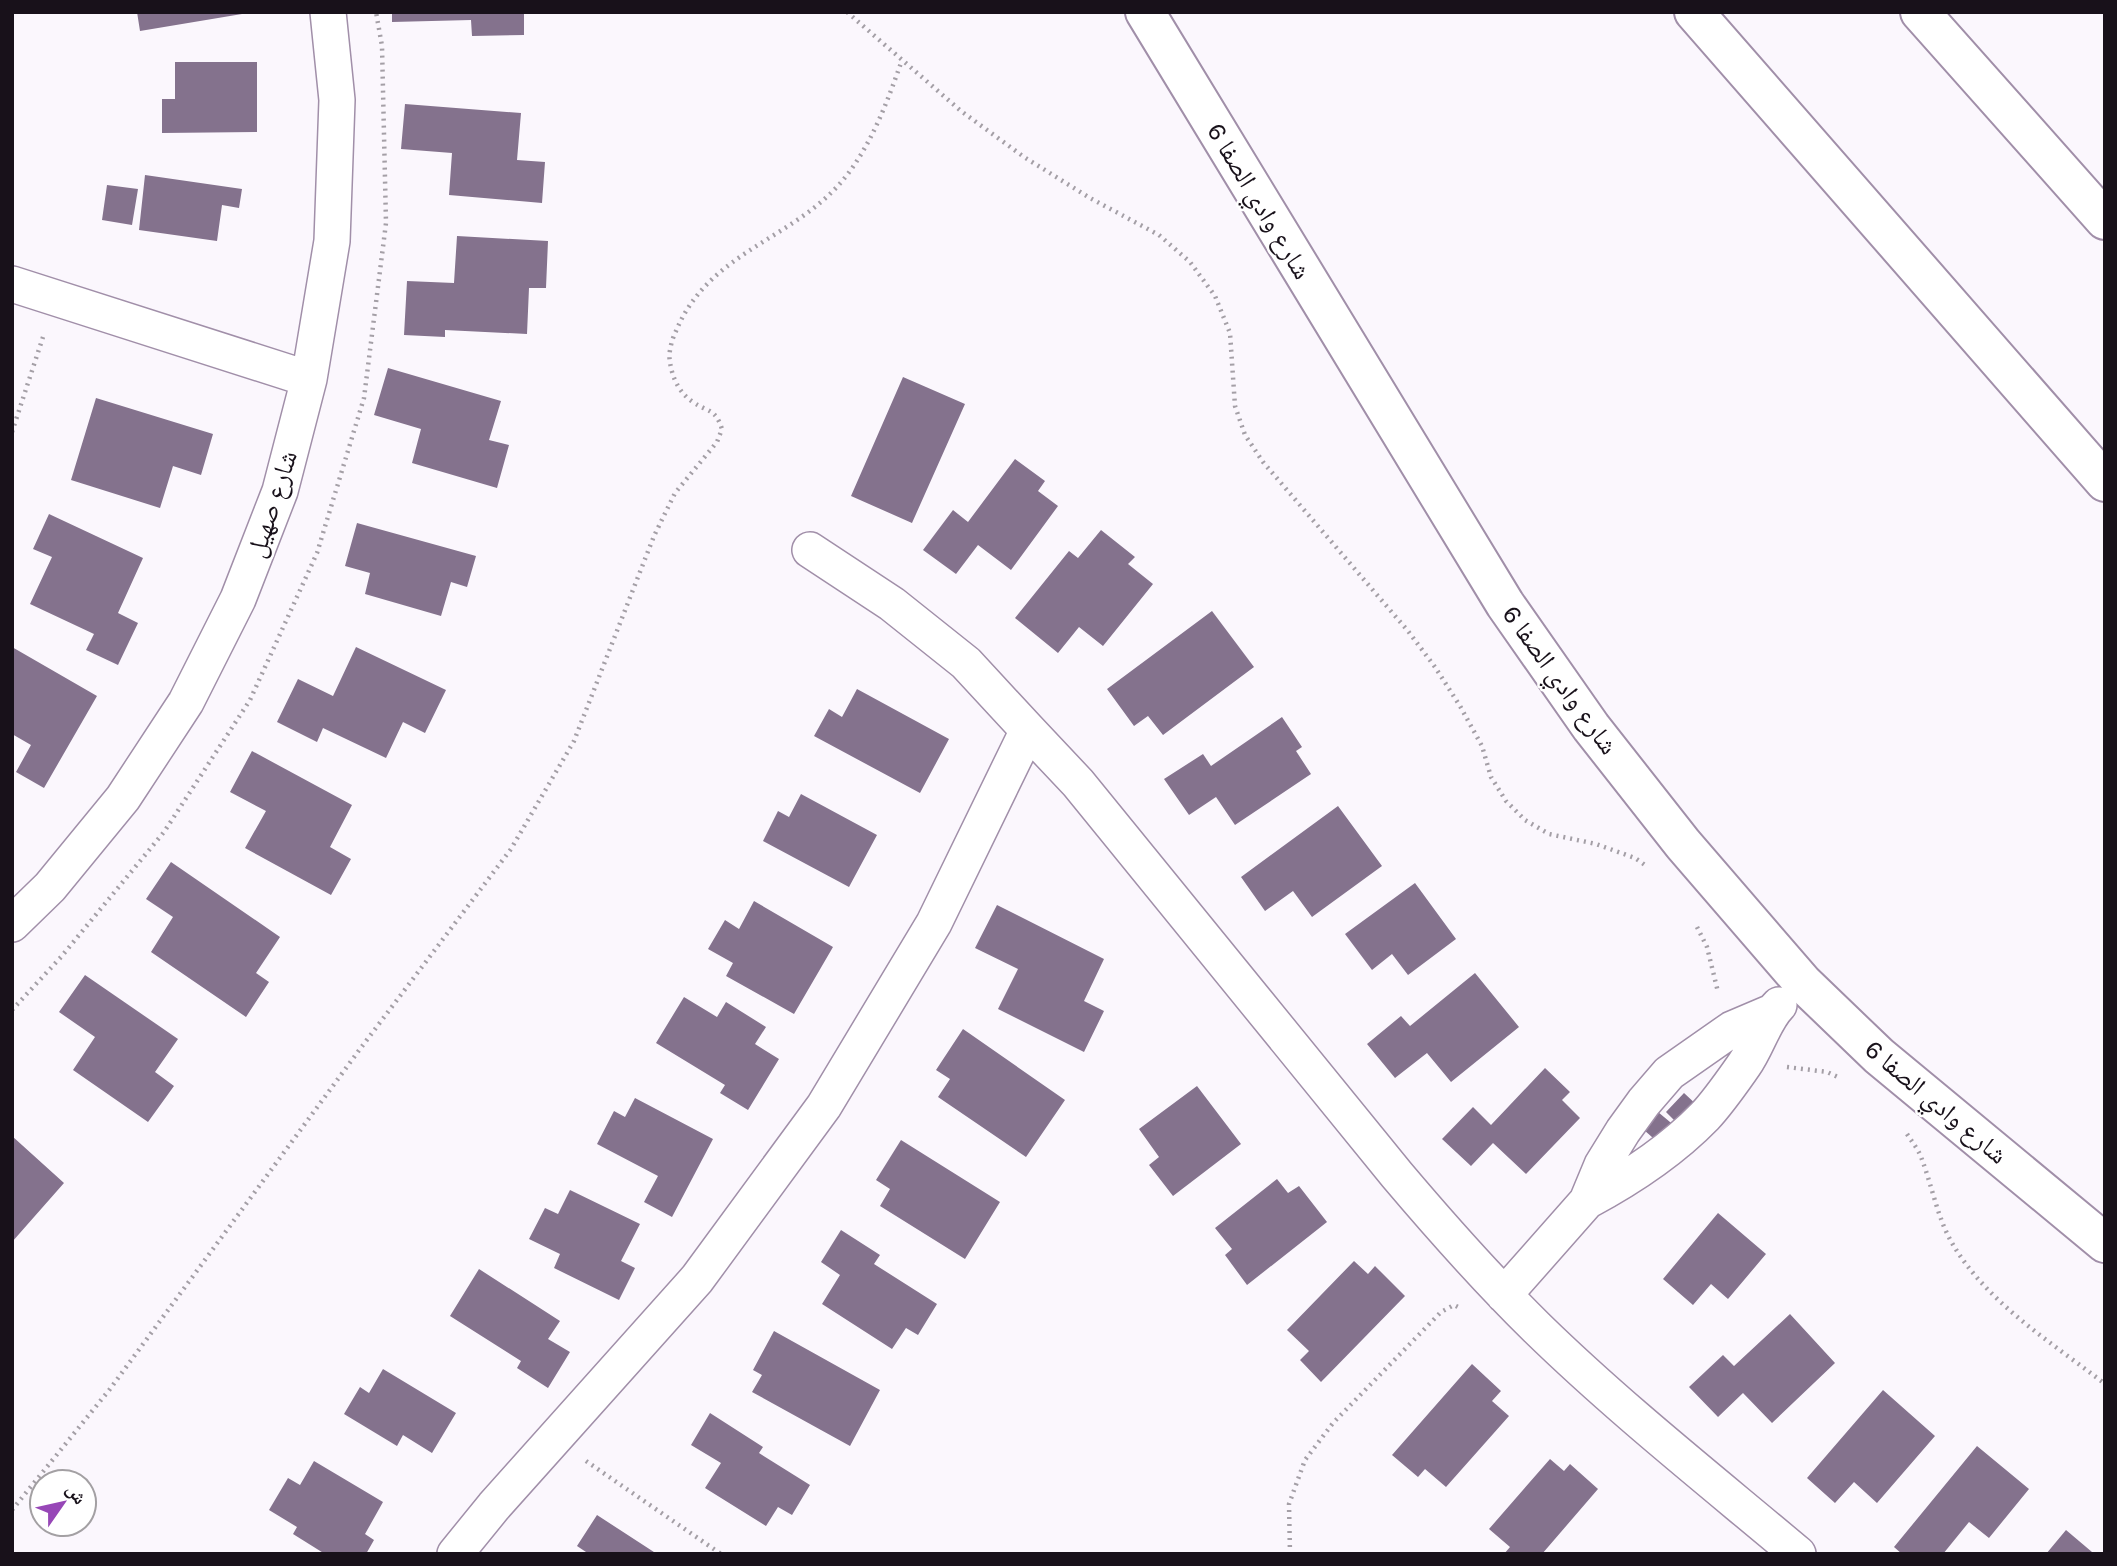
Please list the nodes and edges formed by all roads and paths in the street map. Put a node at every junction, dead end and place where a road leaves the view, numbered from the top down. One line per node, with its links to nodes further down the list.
1 (328, 12): 10 (street, شارع صهيل)
2 (846, 12): 6 (path)
3 (1145, 12): 18 (main road, شارع وادي الصفا 6)
4 (1694, 12): 12 (main road)
5 (1920, 12): 7 (main road)
6 (902, 60): 15 (path); 30 (path)
7 (2105, 220)
8 (12, 284): 10 (street)
9 (34, 334): 11 (path)
10 (309, 379): 17 (street, شارع صهيل)
11 (12, 432)
12 (2105, 482)
13 (810, 550): 14 (street)
14 (1028, 730): 26 (street); 29 (street)
15 (1645, 866)
16 (1696, 923): 19 (path)
17 (12, 924)
18 (1802, 983): 19 (street); 25 (main road, شارع وادي الصفا 6)
19 (1732, 1051): 20 (path); 22 (street); 23 (street)
20 (1852, 1084)
21 (1903, 1128): 28 (path)
22 (1623, 1132): 23 (street); 24 (street)
23 (1652, 1161): 24 (street)
24 (1587, 1201): 26 (street)
25 (2105, 1243)
26 (1504, 1295): 34 (street)
27 (1462, 1308): 33 (path)
28 (2105, 1384)
29 (554, 1440): 31 (street); 32 (path)
30 (12, 1510)
31 (455, 1554)
32 (721, 1554)
33 (1290, 1554)
34 (1798, 1554)

